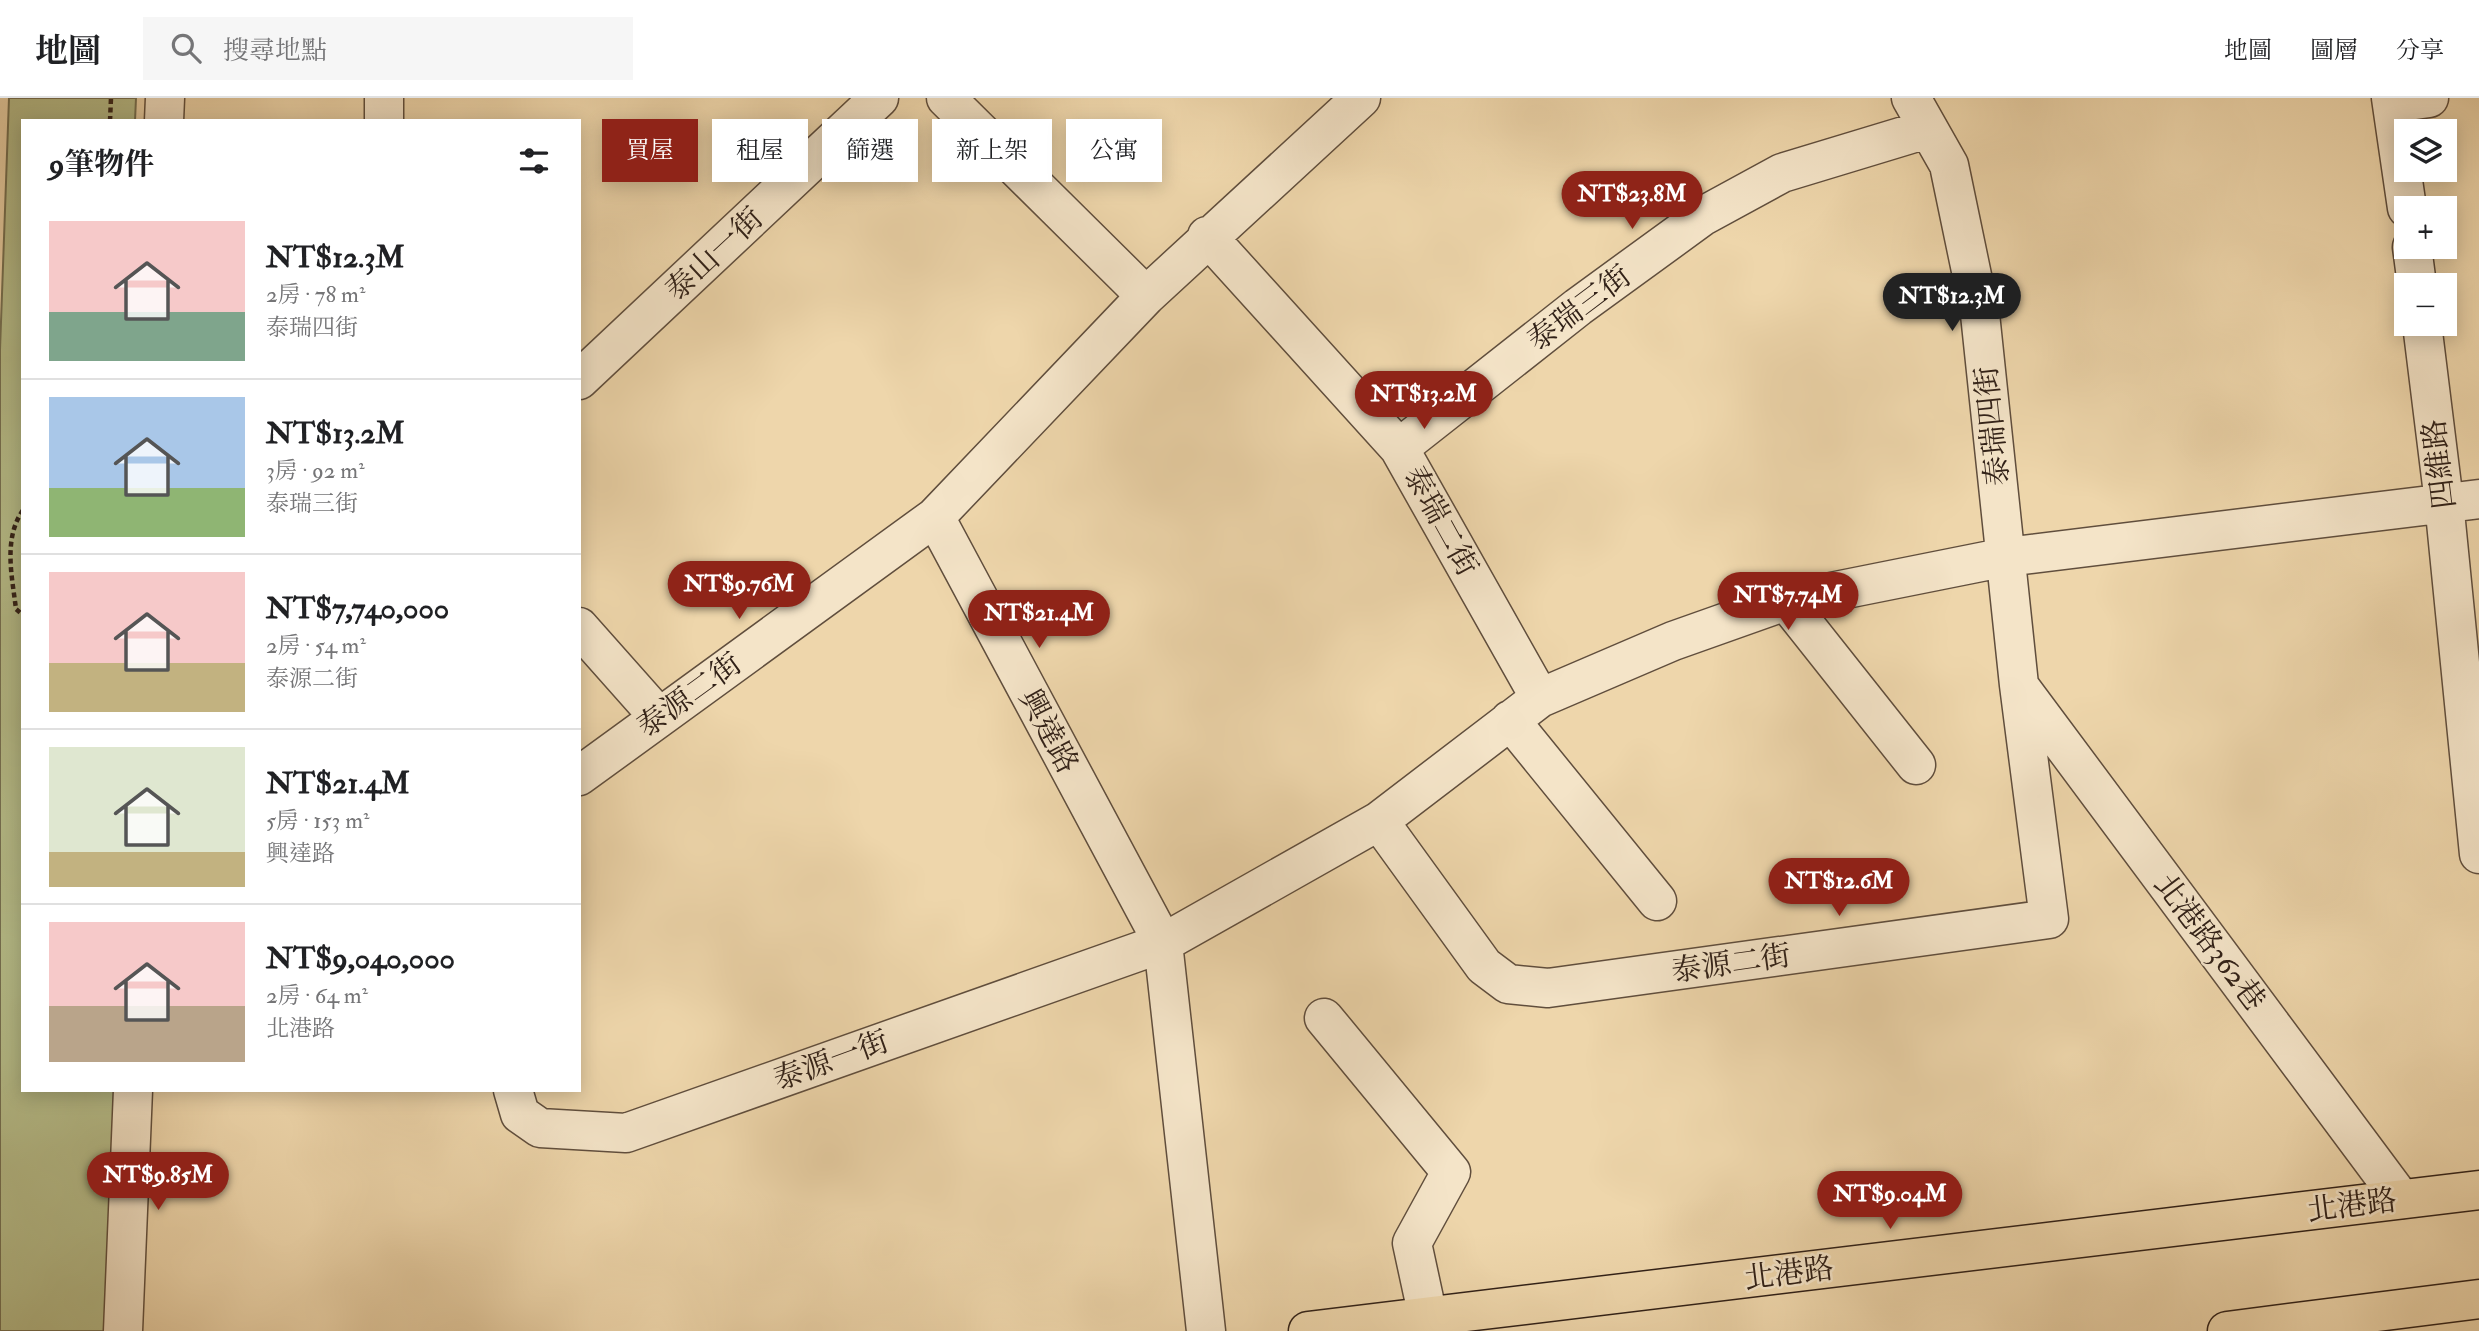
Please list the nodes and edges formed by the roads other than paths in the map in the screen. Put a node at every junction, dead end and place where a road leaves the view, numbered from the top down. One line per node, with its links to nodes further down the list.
1 (165, 98): 8 (street)
2 (384, 98): 9 (street)
3 (879, 98): 14 (street, 泰山一街)
4 (946, 98): 12 (street)
5 (1361, 98): 11 (street)
6 (2405, 100): 10 (street)
7 (1919, 113): 15 (street, 泰瑞三街); 18 (street, 泰瑞四街)
8 (164, 119)
9 (384, 119)
10 (2407, 196)
11 (1207, 236): 12 (street); 15 (street, 泰瑞二街)
12 (1146, 296): 17 (street)
13 (2425, 336): 16 (street, 四維路)
14 (581, 378)
15 (1399, 448): 22 (street, 泰瑞二街)
16 (2462, 501): 18 (street, 泰源一街); 28 (street, 四維路)
17 (935, 517): 23 (street, 泰源二街); 30 (street, 興達路)
18 (2006, 557): 19 (street, 泰源一街); 21 (street, 泰源二街)
19 (1786, 601): 22 (street, 泰源一街); 25 (street)
20 (581, 629): 23 (street)
21 (2019, 685): 27 (street, 泰源二街); 35 (street, 北港路362巷)
22 (1540, 698): 24 (street, 泰源一街)
23 (658, 716): 26 (street, 泰源二街)
24 (1510, 720): 27 (street, 泰源一街); 29 (street)
25 (1916, 765)
26 (581, 774)
27 (1379, 821): 30 (street, 泰源一街)
28 (2479, 854)
29 (1657, 901)
30 (1163, 943): 33 (street, 泰源一街); 39 (street, 興達路)
31 (1324, 1018): 37 (street)
32 (133, 1092): 38 (street)
33 (514, 1092)
34 (2479, 1190): 35 (main road, 北港路)
35 (2401, 1199): 37 (main road, 北港路)
36 (2479, 1299): 41 (main road)
37 (1428, 1317): 40 (main road, 北港路)
38 (123, 1331)
39 (1206, 1331)
40 (1308, 1331)
41 (2227, 1331)

